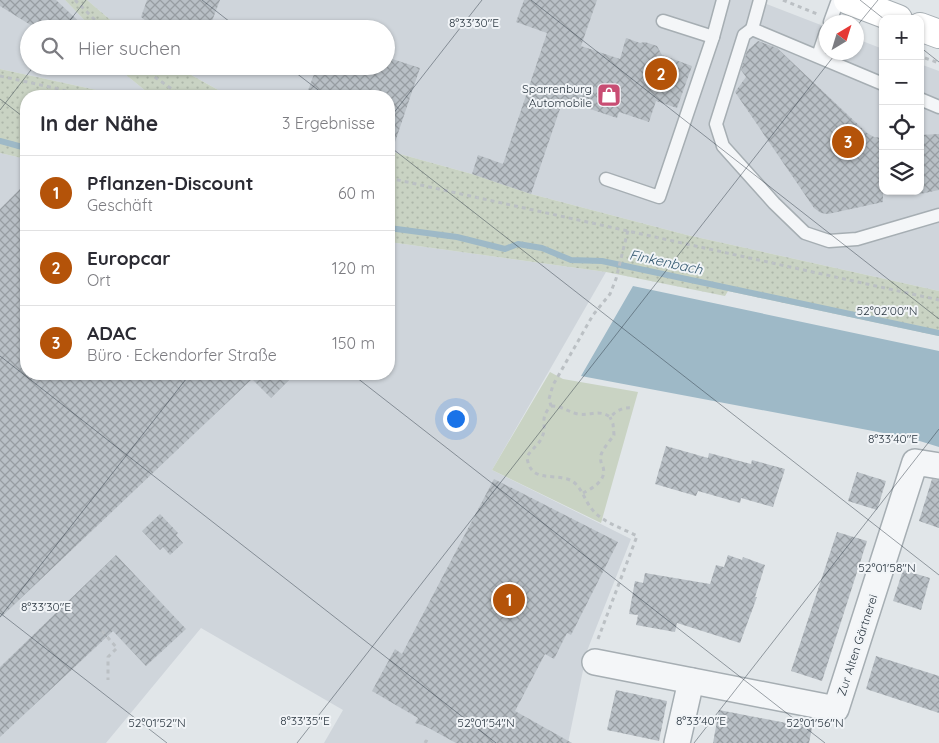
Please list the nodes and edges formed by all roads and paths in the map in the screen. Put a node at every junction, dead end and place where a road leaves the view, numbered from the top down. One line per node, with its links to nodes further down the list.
1 (75, 0): 8 (path)
2 (723, 0): 13 (lane)
3 (760, 0): 10 (lane)
4 (782, 0): 6 (path)
5 (838, 0): 6 (lane)
6 (836, 14): 7 (street)
7 (879, 17)
8 (95, 20)
9 (663, 20): 13 (lane)
10 (752, 28): 15 (lane); 27 (lane)
11 (924, 28): 12 (street)
12 (939, 34)
13 (713, 37): 25 (lane)
14 (819, 53): 15 (lane)
15 (818, 56): 20 (lane)
16 (924, 57): 17 (path)
17 (939, 63)
18 (153, 75): 22 (path)
19 (0, 76): 21 (path)
20 (879, 82)
21 (62, 90)
22 (173, 90)
23 (924, 101): 24 (lane)
24 (939, 107)
25 (606, 178)
26 (395, 179): 28 (path)
27 (939, 214)
28 (628, 230): 29 (path); 30 (path)
29 (939, 300)
30 (551, 406): 32 (path); 34 (path)
31 (633, 408): 32 (path)
32 (610, 417): 34 (path)
33 (939, 466): 38 (street, Zur Alten Gärtnerei)
34 (583, 493): 36 (path)
35 (102, 631): 37 (path)
36 (595, 662): 38 (street, Zur Alten Gärtnerei)
37 (108, 680)
38 (691, 681): 41 (street)
39 (425, 743): 40 (path)
40 (430, 743)
41 (678, 743)

